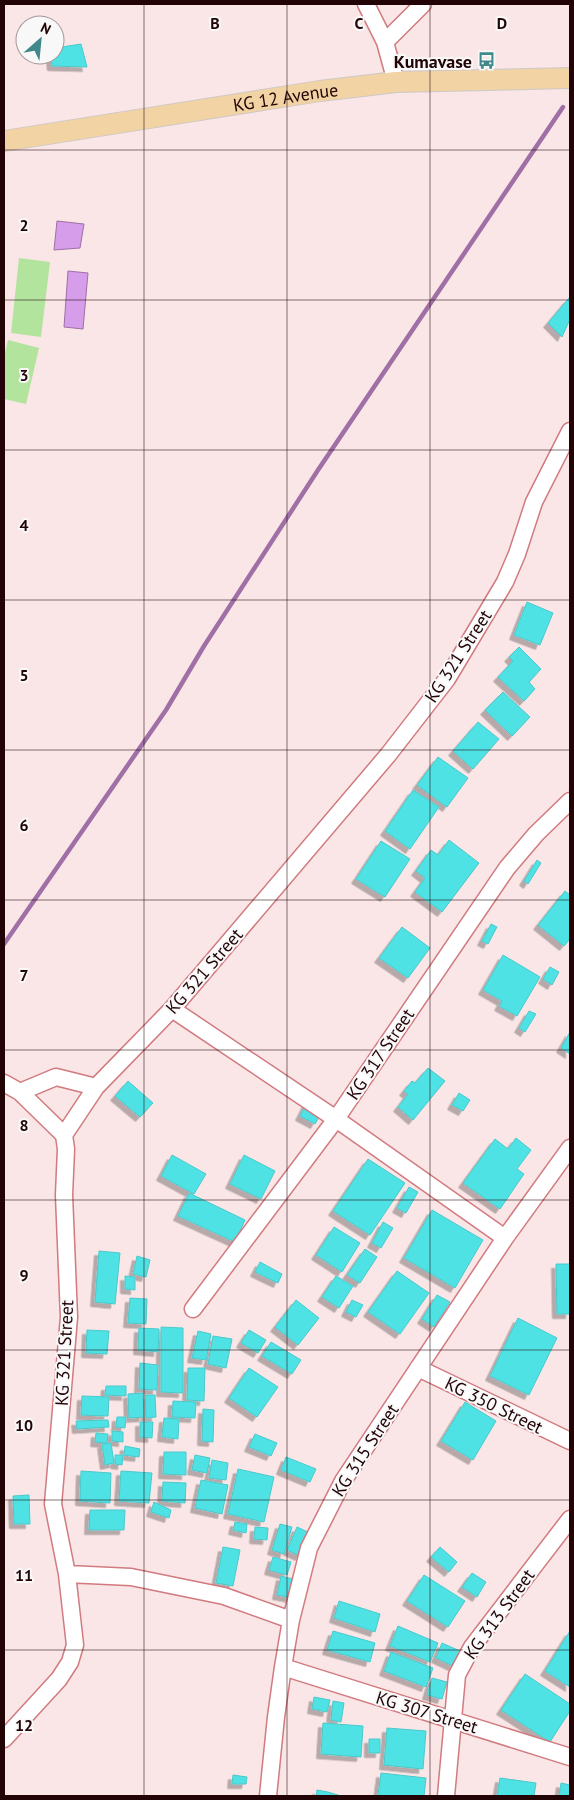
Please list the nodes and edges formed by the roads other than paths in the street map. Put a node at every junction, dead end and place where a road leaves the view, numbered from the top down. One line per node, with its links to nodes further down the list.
1 (366, 4): 3 (street)
2 (423, 4): 3 (street)
3 (385, 42): 5 (street)
4 (570, 78): 5 (main road, KG 12 Avenue)
5 (396, 82): 6 (main road, KG 12 Avenue)
6 (4, 141)
7 (570, 431): 9 (street, KG 321 Street)
8 (570, 801): 13 (street, KG 317 Street)
9 (172, 1009): 11 (street, KG 321 Street); 13 (street)
10 (4, 1083): 12 (street)
11 (96, 1087): 12 (street); 14 (street, KG 321 Street)
12 (20, 1092): 14 (street)
13 (336, 1119): 16 (street); 17 (street, KG 317 Street)
14 (64, 1135): 21 (street, KG 321 Street)
15 (570, 1148): 16 (street, KG 315 Street)
16 (505, 1238): 18 (street, KG 315 Street)
17 (193, 1309)
18 (418, 1368): 19 (street, KG 350 Street); 22 (street, KG 315 Street)
19 (570, 1441)
20 (570, 1519): 24 (street, KG 313 Street)
21 (67, 1574): 22 (street); 25 (street, KG 321 Street)
22 (291, 1620): 23 (street, KG 315 Street)
23 (283, 1667): 24 (street, KG 307 Street); 27 (street, KG 315 Street)
24 (453, 1720): 26 (street, KG 307 Street); 28 (street, KG 313 Street)
25 (4, 1739)
26 (570, 1757)
27 (268, 1796)
28 (446, 1796)

